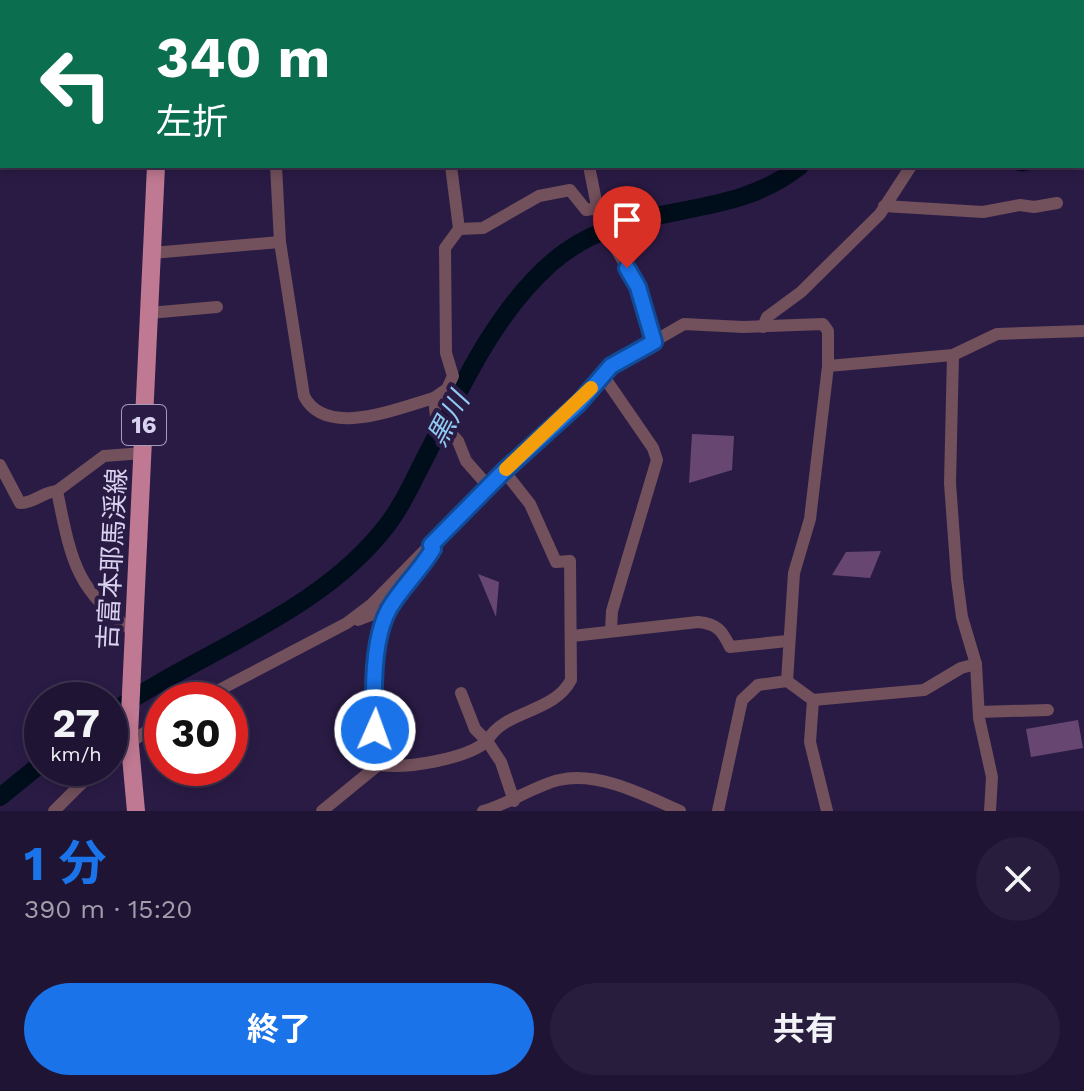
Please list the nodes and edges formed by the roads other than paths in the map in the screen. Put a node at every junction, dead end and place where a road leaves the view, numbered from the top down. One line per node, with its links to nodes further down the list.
1 (156, 168): 11 (main road, 吉富本耶馬渓線 / 16)
2 (276, 168): 10 (street)
3 (451, 168): 9 (street)
4 (589, 168): 8 (street)
5 (910, 168): 7 (street)
6 (1057, 203): 7 (street)
7 (884, 206): 14 (street)
8 (598, 214): 9 (street); 16 (street)
9 (459, 229): 20 (street)
10 (280, 242): 11 (street); 20 (street)
11 (152, 253): 13 (main road, 吉富本耶馬渓線 / 16)
12 (217, 307): 13 (street)
13 (149, 313): 21 (main road, 吉富本耶馬渓線 / 16)
14 (763, 327): 16 (street); 18 (street)
15 (1084, 331): 17 (street)
16 (654, 342): 19 (street)
17 (953, 355): 18 (street); 33 (street)
18 (828, 366): 32 (street)
19 (602, 374): 23 (street); 29 (street)
20 (434, 398): 24 (street)
21 (143, 453): 25 (street); 30 (main road, 吉富本耶馬渓線 / 16)
22 (0, 465): 25 (street)
23 (504, 471): 24 (street); 31 (street)
24 (488, 486): 26 (street)
25 (57, 491): 30 (street)
26 (431, 545): 27 (street); 28 (street)
27 (389, 608): 28 (street); 43 (street)
28 (355, 617): 35 (street)
29 (611, 630): 31 (street); 32 (street)
30 (134, 632): 41 (main road, 吉富本耶馬渓線 / 16)
31 (572, 636): 42 (street)
32 (787, 641): 34 (street)
33 (976, 664): 37 (street); 39 (street)
34 (787, 681): 37 (street); 51 (street)
35 (234, 682)
36 (461, 693): 42 (street)
37 (813, 700): 52 (street)
38 (1048, 710): 39 (street)
39 (979, 712): 53 (street)
40 (144, 731): 41 (street)
41 (130, 739): 47 (main road, 吉富本耶馬渓線 / 16)
42 (487, 741): 43 (street); 45 (street)
43 (379, 765): 48 (street)
44 (79, 786): 46 (street)
45 (520, 803): 49 (street); 50 (street)
46 (54, 811)
47 (136, 811)
48 (322, 811)
49 (483, 811)
50 (680, 811)
51 (718, 811)
52 (827, 811)
53 (990, 811)

